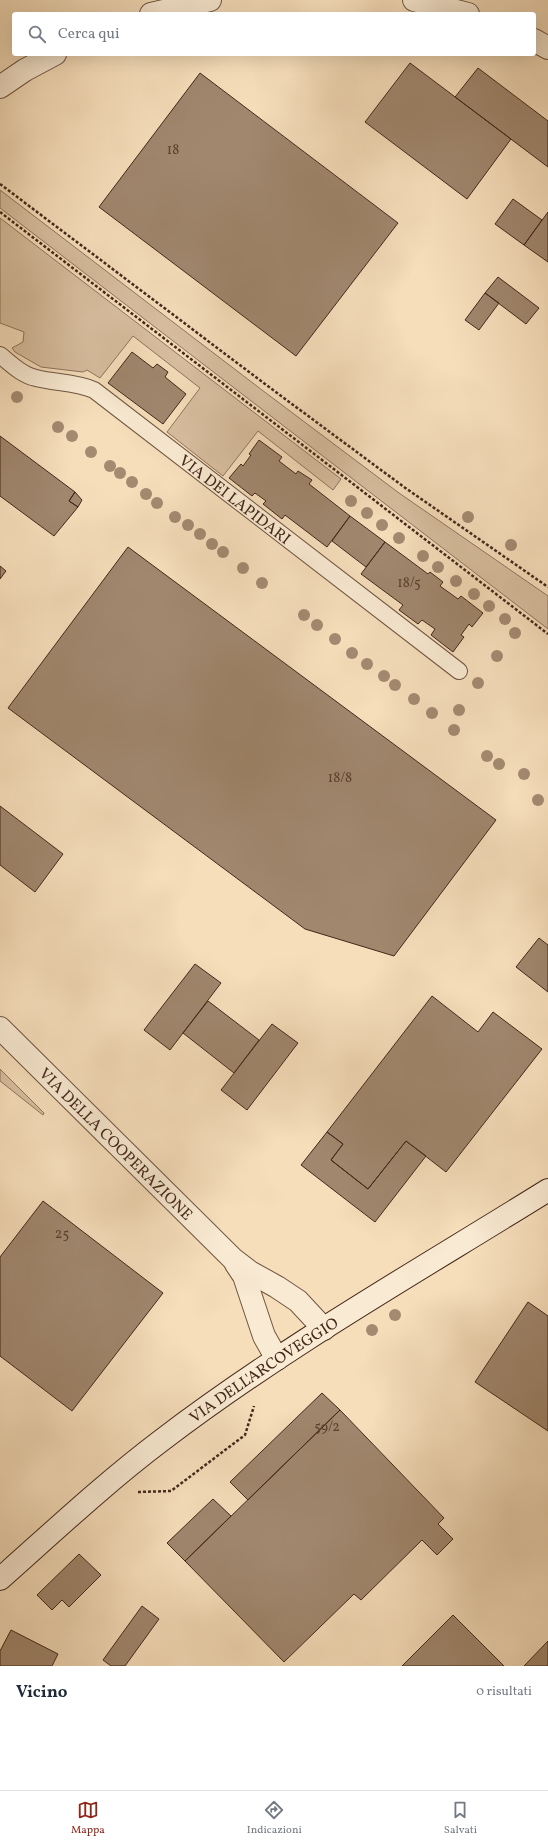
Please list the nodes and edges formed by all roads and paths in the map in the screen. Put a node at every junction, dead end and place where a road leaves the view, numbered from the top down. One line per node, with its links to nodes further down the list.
1 (210, 0): 3 (street)
2 (414, 0): 4 (street)
3 (159, 12)
4 (460, 12)
5 (536, 41): 6 (street)
6 (548, 48)
7 (51, 56): 8 (street)
8 (0, 87)
9 (0, 184): 12 (path)
10 (0, 212): 13 (path)
11 (0, 355): 14 (lane, VIA DEI LAPIDARI)
12 (548, 587)
13 (548, 634)
14 (459, 671)
15 (0, 1028): 17 (street, VIA DELLA COOPERAZIONE)
16 (548, 1190): 18 (street, VIA DELL'ARCOVEGGIO)
17 (233, 1259): 18 (street, VIA DELLA COOPERAZIONE); 19 (street, VIA DELLA COOPERAZIONE)
18 (324, 1329): 19 (street, VIA DELL'ARCOVEGGIO)
19 (277, 1358): 22 (street, VIA DELL'ARCOVEGGIO)
20 (255, 1402): 21 (path)
21 (136, 1492)
22 (0, 1579)

